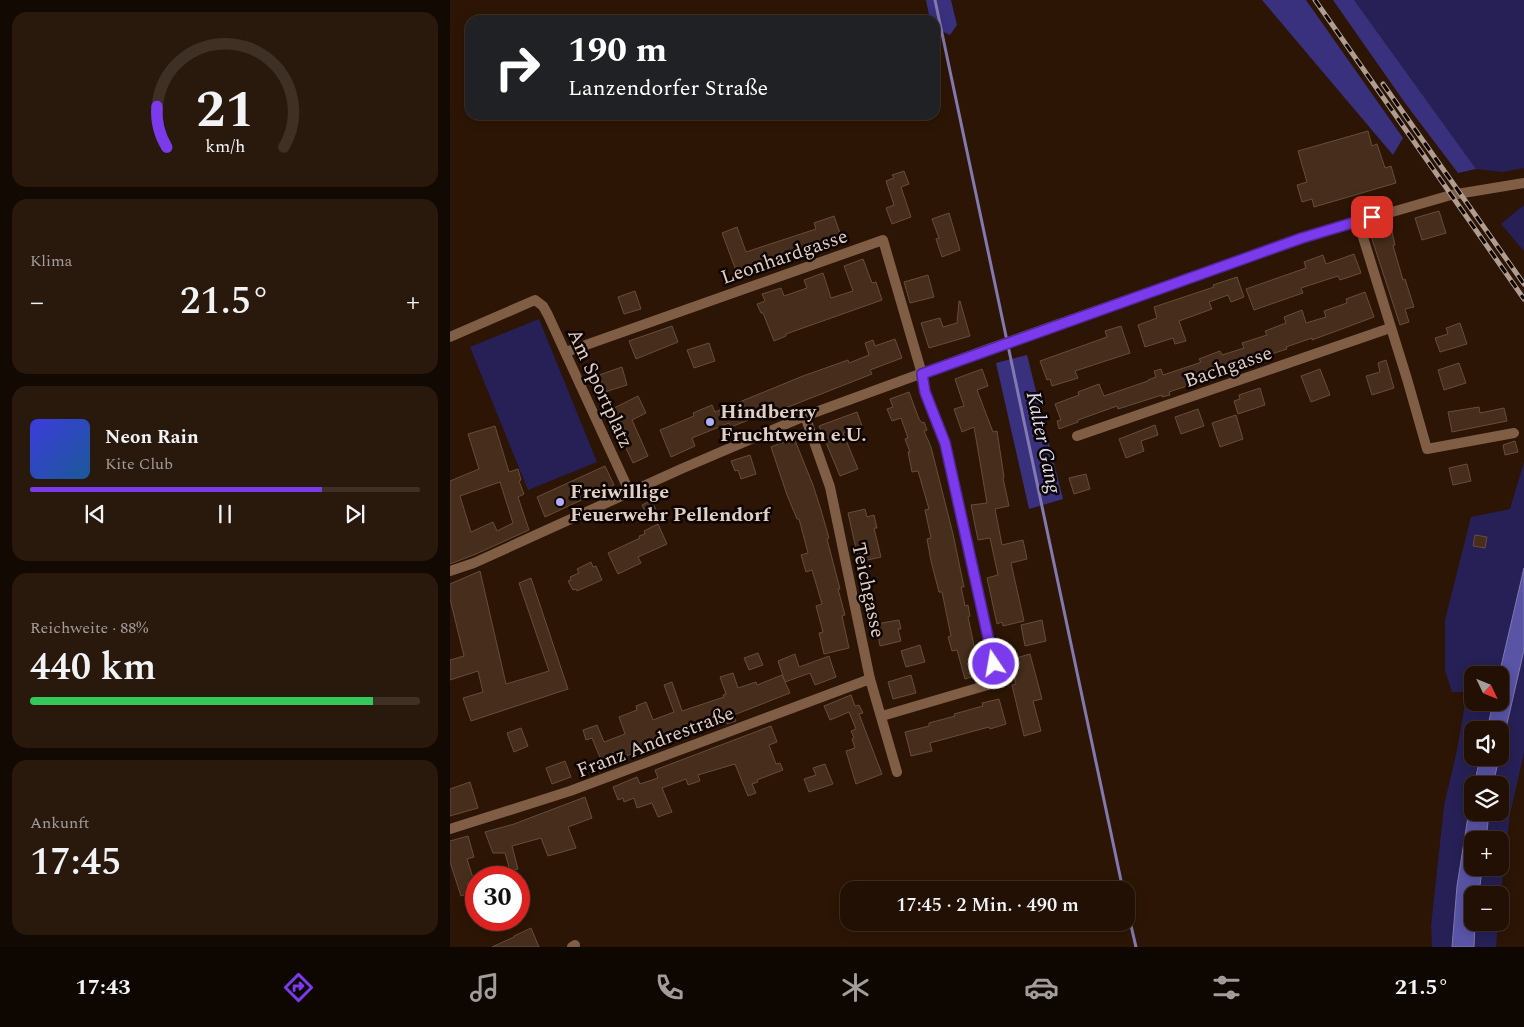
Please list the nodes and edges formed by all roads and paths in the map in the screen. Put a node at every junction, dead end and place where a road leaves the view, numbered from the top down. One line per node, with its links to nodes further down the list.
1 (1524, 184): 2 (street)
2 (1358, 221): 3 (street); 6 (street)
3 (1390, 328): 8 (street); 9 (street, Bachgasse)
4 (450, 337): 5 (street, Am Sportplatz)
5 (566, 352): 6 (street, Leonhardgasse); 10 (street, Am Sportplatz)
6 (922, 374): 7 (street); 13 (street)
7 (805, 416): 10 (street); 12 (street, Teichgasse)
8 (1514, 433)
9 (1076, 436)
10 (630, 493): 11 (street)
11 (450, 571)
12 (870, 679): 13 (street, Teichgasse); 15 (street, Franz Andrestraße)
13 (882, 716): 14 (street, Teichgasse)
14 (897, 772)
15 (450, 829)

